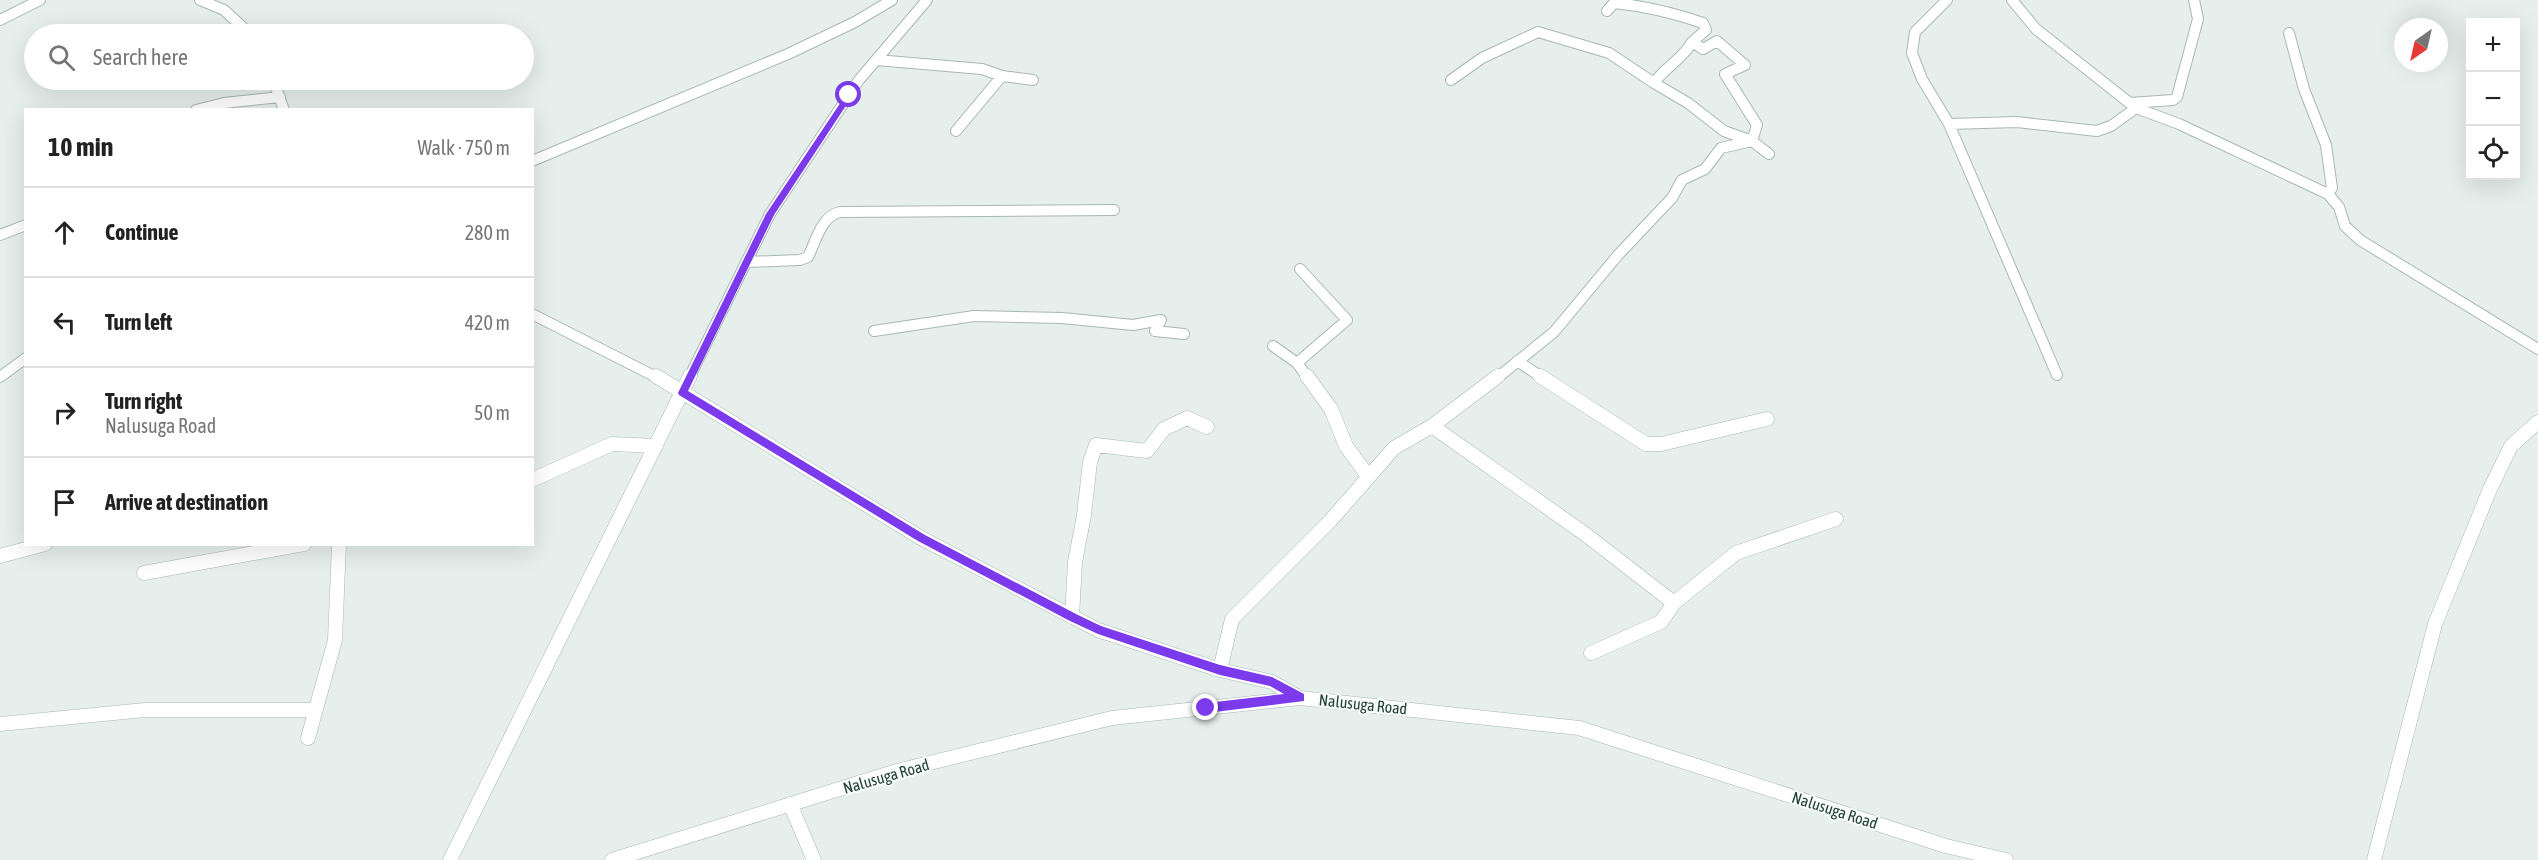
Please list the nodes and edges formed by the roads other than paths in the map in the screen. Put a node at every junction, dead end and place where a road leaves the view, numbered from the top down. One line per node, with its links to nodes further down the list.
1 (40, 0): 9 (street)
2 (200, 0): 10 (street)
3 (892, 0): 27 (street)
4 (1947, 0): 23 (street)
5 (2012, 0): 20 (street)
6 (2194, 0): 20 (street)
7 (922, 1): 13 (street)
8 (1607, 11): 12 (street)
9 (0, 20)
10 (239, 24)
11 (2289, 33): 28 (street)
12 (1692, 42): 17 (street); 25 (street)
13 (876, 60): 14 (street); 32 (street)
14 (1002, 76): 15 (street); 24 (street)
15 (1034, 80)
16 (1451, 80): 17 (street)
17 (1654, 83): 25 (street)
18 (277, 90): 19 (street)
19 (280, 96): 21 (street); 22 (street)
20 (2133, 105): 23 (street); 28 (street)
21 (204, 108)
22 (283, 108)
23 (1949, 124): 42 (street)
24 (956, 131)
25 (1752, 141): 26 (street); 40 (street)
26 (1769, 154)
27 (534, 160)
28 (2328, 194): 38 (street)
29 (1114, 210): 32 (street)
30 (24, 226): 31 (street)
31 (0, 235)
32 (747, 262): 44 (street)
33 (1300, 269): 41 (street)
34 (534, 315): 44 (street)
35 (874, 331): 36 (street)
36 (1184, 334)
37 (1273, 346): 41 (street)
38 (2538, 350)
39 (24, 359): 43 (street)
40 (1517, 361): 45 (street); 47 (street)
41 (1297, 363): 50 (street)
42 (2057, 375)
43 (0, 376)
44 (682, 393): 49 (street); 59 (street)
45 (1767, 419)
46 (2538, 422): 71 (street)
47 (1432, 426): 50 (street); 58 (street)
48 (1207, 427): 59 (street)
49 (656, 446): 51 (street); 67 (street)
50 (1368, 476): 61 (street)
51 (534, 479)
52 (1836, 519): 58 (street)
53 (38, 546): 56 (street)
54 (292, 546): 57 (street)
55 (339, 546): 63 (street)
56 (0, 556)
57 (144, 573)
58 (1674, 603): 60 (street)
59 (1072, 617): 61 (street)
60 (1591, 653)
61 (1220, 670): 62 (street)
62 (1300, 698): 66 (street, Nalusuga Road); 70 (street, Nalusuga Road)
63 (316, 710): 64 (street); 65 (street)
64 (0, 724)
65 (308, 738)
66 (790, 804): 68 (street, Nalusuga Road); 69 (street)
67 (450, 860)
68 (612, 860)
69 (814, 860)
70 (2006, 860)
71 (2374, 860)

